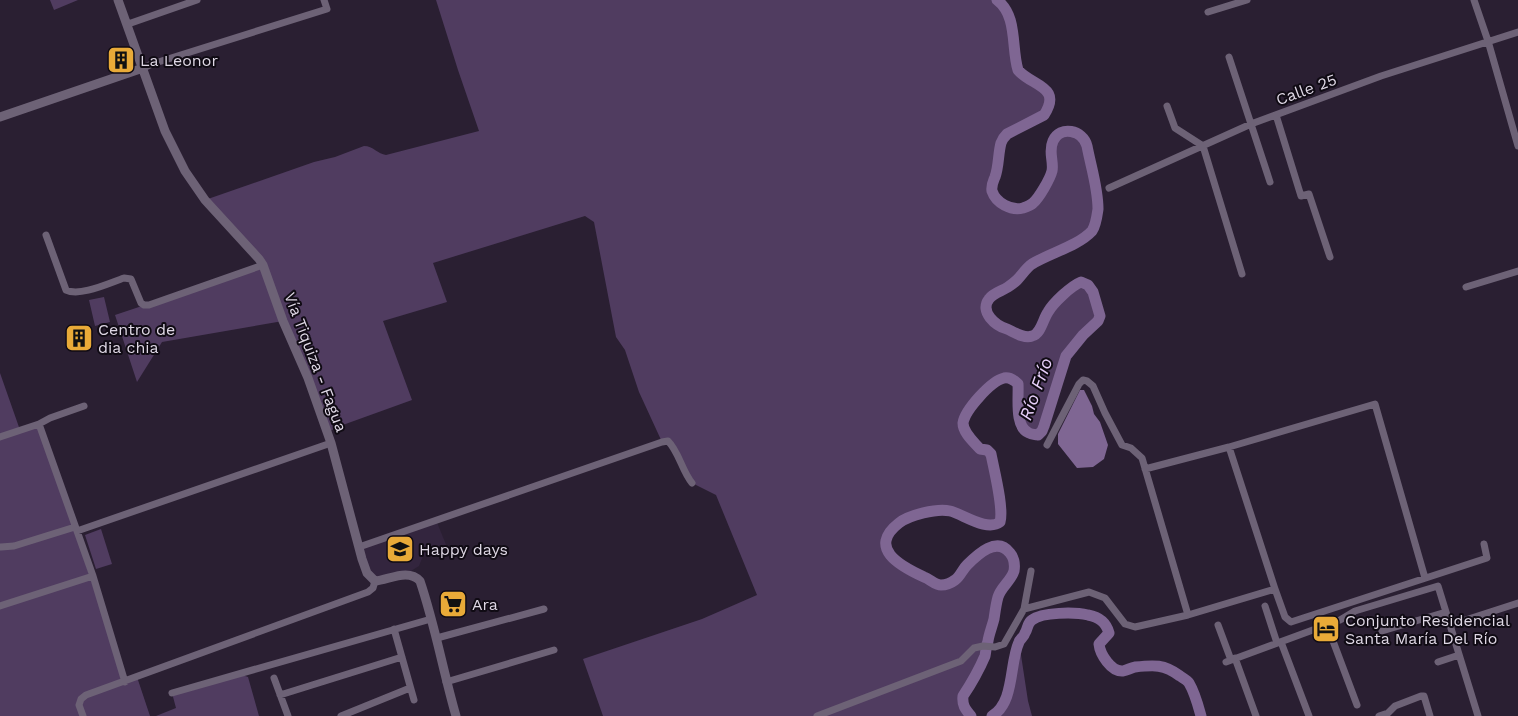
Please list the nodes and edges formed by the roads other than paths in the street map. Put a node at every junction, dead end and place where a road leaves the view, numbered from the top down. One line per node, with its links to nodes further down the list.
1 (118, 0): 7 (street, Vía Tiquiza - Fagua)
2 (197, 0): 7 (street)
3 (324, 0): 11 (street)
4 (1247, 0): 6 (street)
5 (1474, 0): 9 (street)
6 (1208, 12)
7 (126, 23): 11 (street, Vía Tiquiza - Fagua)
8 (1518, 32): 9 (street, Calle 25)
9 (1488, 41): 13 (street, Calle 25); 17 (street)
10 (1229, 57): 15 (street)
11 (143, 68): 14 (street); 22 (street, Vía Tiquiza - Fagua)
12 (1166, 106): 16 (street)
13 (1276, 115): 15 (street, Calle 25); 21 (street)
14 (0, 117)
15 (1251, 124): 16 (street, Calle 25); 18 (street)
16 (1203, 146): 19 (street, Calle 25); 24 (street)
17 (1518, 146)
18 (1270, 182)
19 (1109, 188)
20 (46, 235): 22 (street)
21 (1330, 257)
22 (262, 266): 29 (street, Vía Tiquiza - Fagua)
23 (1518, 271): 25 (street)
24 (1242, 274)
25 (1466, 287)
26 (84, 406): 27 (street)
27 (39, 424): 28 (street); 34 (street)
28 (0, 437)
29 (331, 443): 34 (street); 37 (street, Vía Tiquiza - Fagua)
30 (1047, 445): 32 (street)
31 (1229, 447): 32 (street); 40 (street); 42 (street)
32 (1145, 469): 49 (street)
33 (692, 483): 37 (street)
34 (76, 529): 36 (street); 39 (street)
35 (1484, 544): 40 (street)
36 (1, 547)
37 (359, 547): 41 (street, Vía Tiquiza - Fagua)
38 (1031, 571): 47 (street)
39 (93, 576): 44 (street); 64 (street)
40 (1425, 578): 42 (street)
41 (375, 581): 50 (street); 64 (street)
42 (1275, 589): 49 (street)
43 (1518, 603): 53 (street)
44 (0, 606)
45 (1265, 606): 57 (street)
46 (544, 609): 56 (street)
47 (1024, 609): 49 (street); 76 (street)
48 (1446, 612): 52 (street); 53 (street); 55 (street)
49 (1188, 616)
50 (431, 619): 54 (street); 56 (street)
51 (1218, 625): 61 (street)
52 (1327, 625): 57 (street); 70 (street)
53 (1450, 625): 59 (street)
54 (394, 629): 60 (street); 67 (street)
55 (1382, 632)
56 (437, 638): 65 (street)
57 (1279, 643): 61 (street); 78 (street)
58 (554, 650): 65 (street)
59 (1459, 655): 62 (street); 81 (street)
60 (402, 657): 66 (street); 68 (street)
61 (1231, 660): 77 (street)
62 (1438, 662)
63 (274, 678): 68 (street)
64 (125, 682): 72 (street)
65 (446, 682): 75 (street)
66 (410, 688): 69 (street); 74 (street)
67 (172, 693)
68 (280, 695): 73 (street)
69 (414, 700)
70 (1357, 705)
71 (1391, 713): 79 (street); 80 (street)
72 (83, 716)
73 (288, 716)
74 (341, 716)
75 (456, 716)
76 (817, 716)
77 (1256, 716)
78 (1309, 716)
79 (1378, 716)
80 (1430, 716)
81 (1478, 716)

